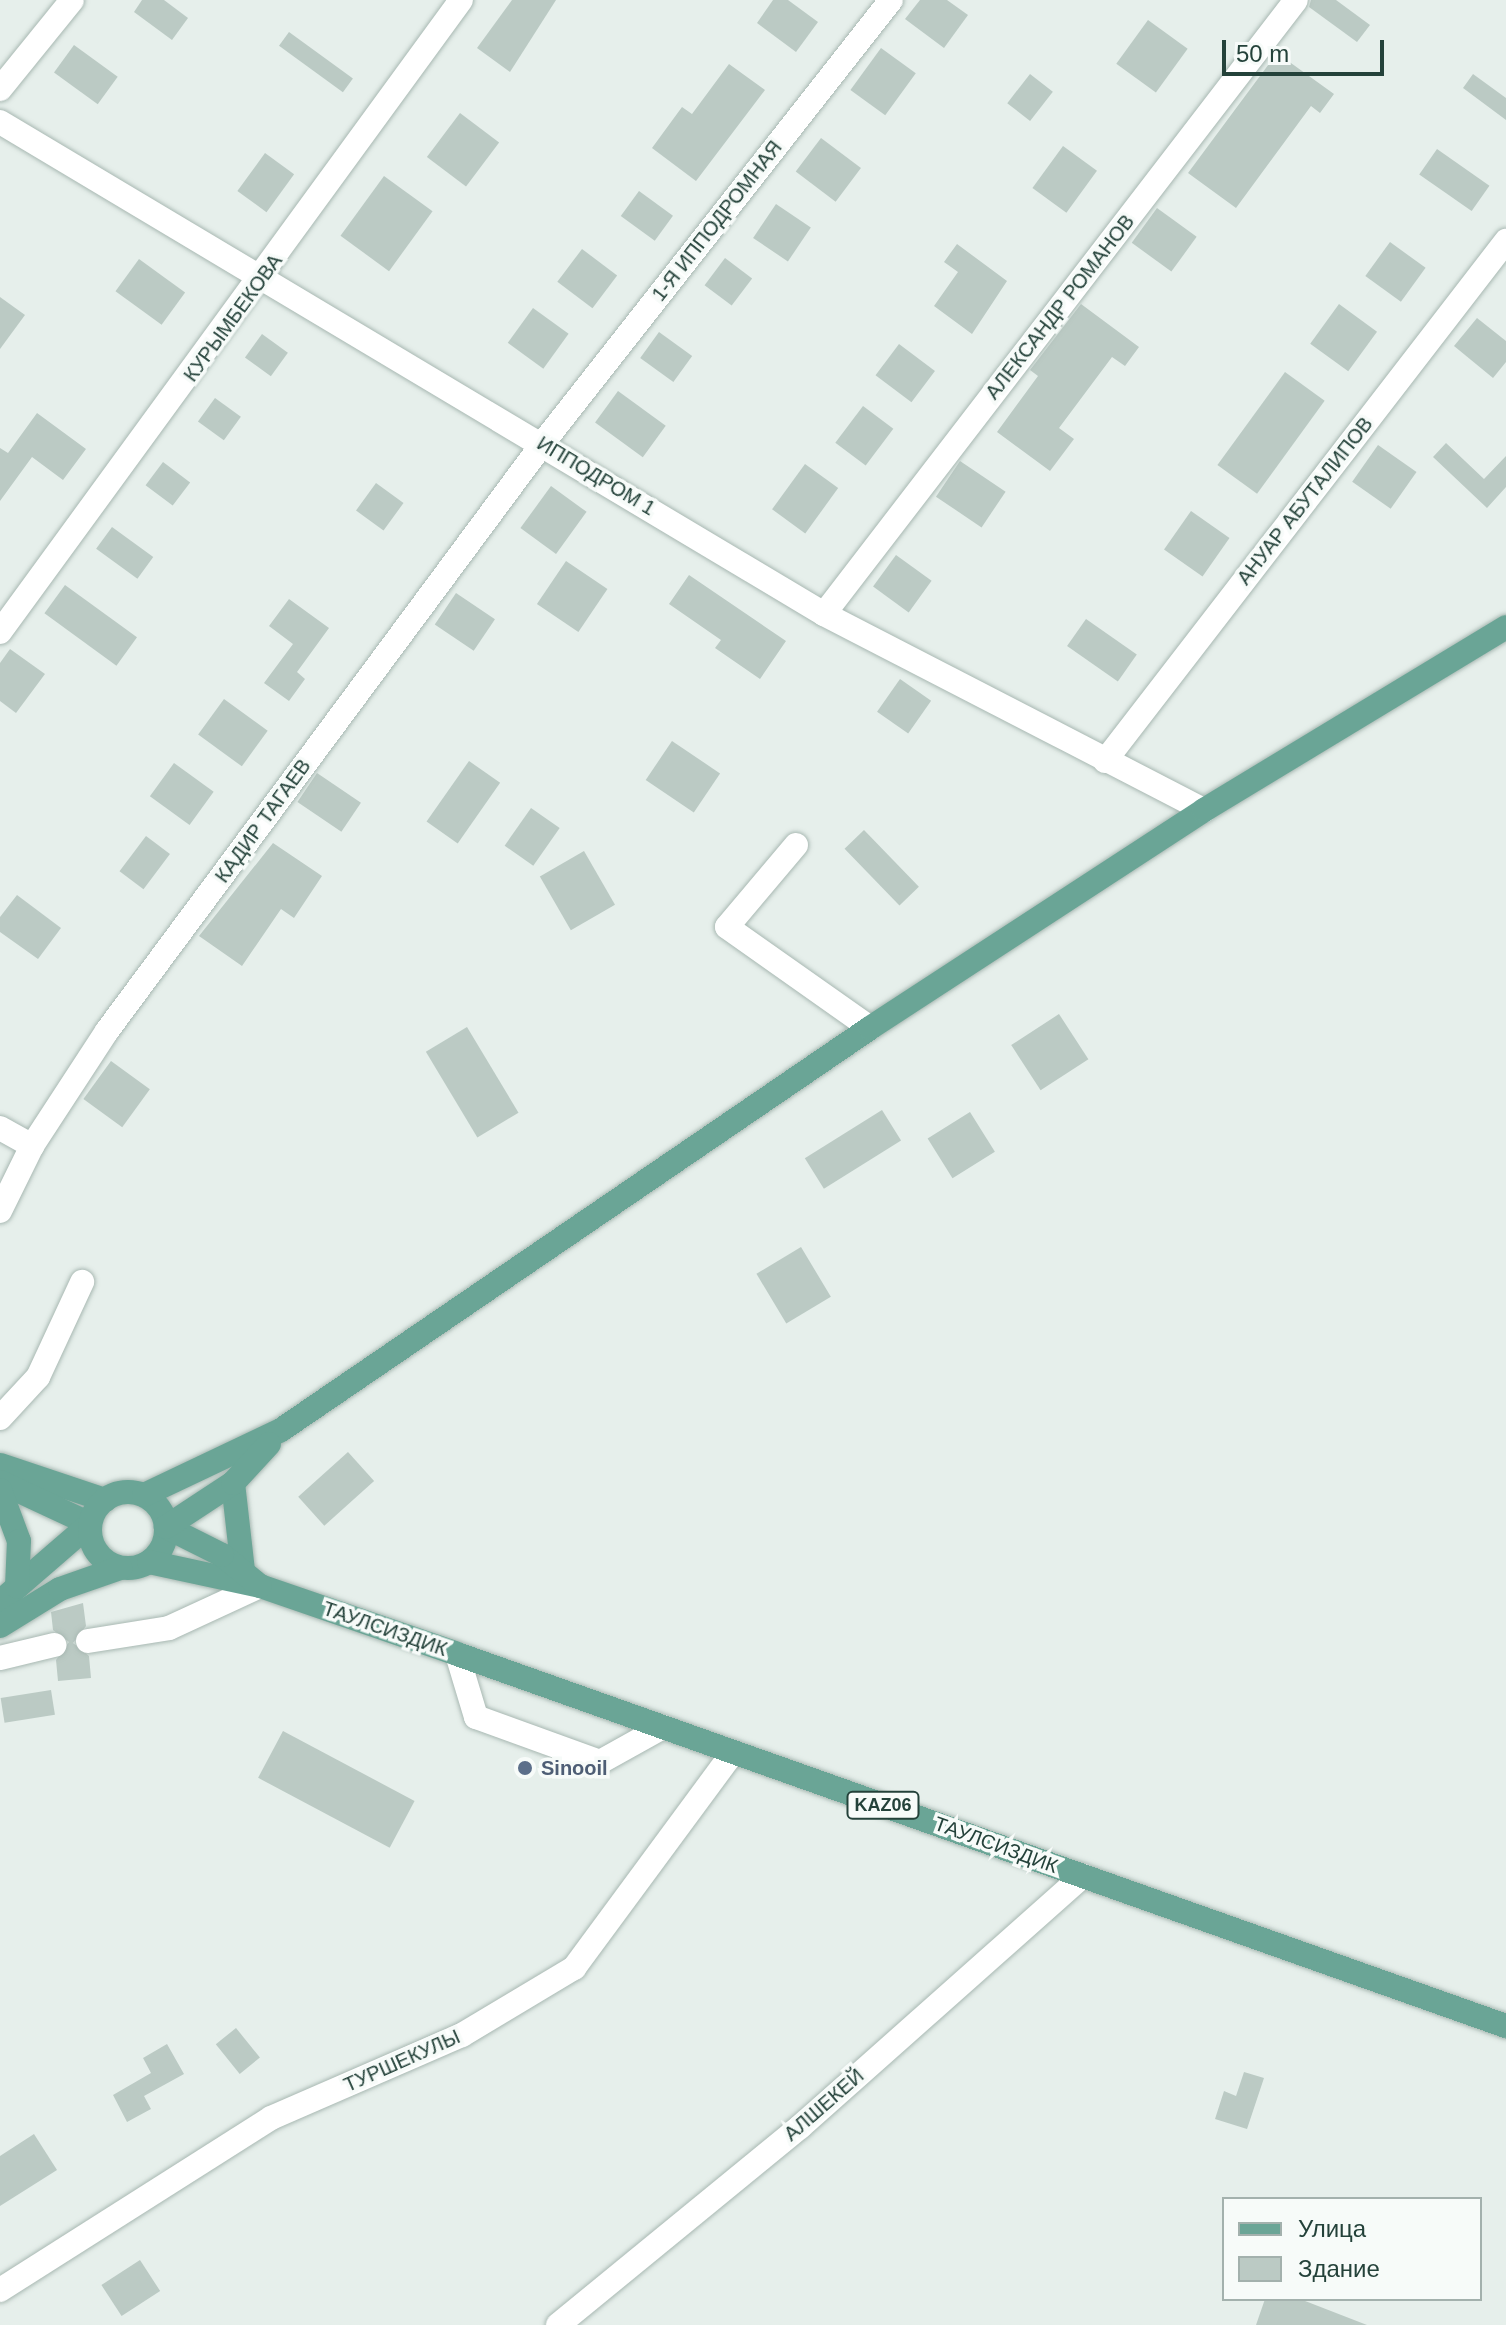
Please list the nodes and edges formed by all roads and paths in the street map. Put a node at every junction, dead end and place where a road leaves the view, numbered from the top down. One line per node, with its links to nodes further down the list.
1 (72, 0): 5 (street)
2 (461, 0): 8 (street, КУРЫМБЕКОВА)
3 (891, 0): 9 (street, 1-Я ИППОДРОМНАЯ)
4 (1296, 0): 10 (street, АЛЕКСАНДР РОМАНОВ)
5 (0, 89)
6 (0, 122): 8 (street, ИППОДРОМ 1)
7 (1506, 241): 13 (street, АНУАР АБУТАЛИПОВ)
8 (264, 277): 9 (street, ИППОДРОМ 1); 12 (street, КУРЫМБЕКОВА)
9 (543, 443): 10 (street, ИППОДРОМ 1); 18 (street, КАДИР ТАГАЕВ)
10 (824, 614): 13 (street, ИППОДРОМ 1)
11 (1506, 627): 14 (main road)
12 (0, 632)
13 (1105, 761): 14 (street, ИППОДРОМ 1)
14 (1204, 810): 16 (main road)
15 (796, 845): 16 (street)
16 (870, 1028): 22 (main road)
17 (0, 1128): 18 (street)
18 (32, 1146): 19 (street, КАДИР ТАГАЕВ)
19 (0, 1211)
20 (82, 1282): 21 (street)
21 (0, 1418)
22 (281, 1430): 25 (main road); 27 (main road)
23 (0, 1465): 28 (main road)
24 (0, 1482): 29 (main road)
25 (233, 1483): 30 (main road); 33 (main road)
26 (0, 1490): 34 (main road)
27 (144, 1495): 28 (main road); 30 (main road)
28 (105, 1500): 29 (main road)
29 (90, 1524): 32 (main road); 34 (main road)
30 (166, 1527): 31 (main road); 33 (main road, ТАУЛСИЗДИК / KAZ06)
31 (149, 1562): 32 (main road); 33 (main road, ТАУЛСИЗДИК / KAZ06)
32 (120, 1568): 35 (main road)
33 (251, 1578): 36 (street); 38 (main road, ТАУЛСИЗДИК / KAZ06)
34 (8, 1595)
35 (0, 1626)
36 (88, 1641)
37 (54, 1645): 39 (street)
38 (457, 1654): 40 (main road, ТАУЛСИЗДИК / KAZ06); 40 (street)
39 (0, 1658)
40 (663, 1727): 41 (main road, ТАУЛСИЗДИК / KAZ06)
41 (733, 1752): 42 (main road, ТАУЛСИЗДИК / KAZ06); 44 (street, ТУРШЕКУЛЫ)
42 (1083, 1876): 43 (main road, ТАУЛСИЗДИК / KAZ06); 45 (street, АЛШЕКЕЙ)
43 (1506, 2026)
44 (0, 2290)
45 (558, 2325)

